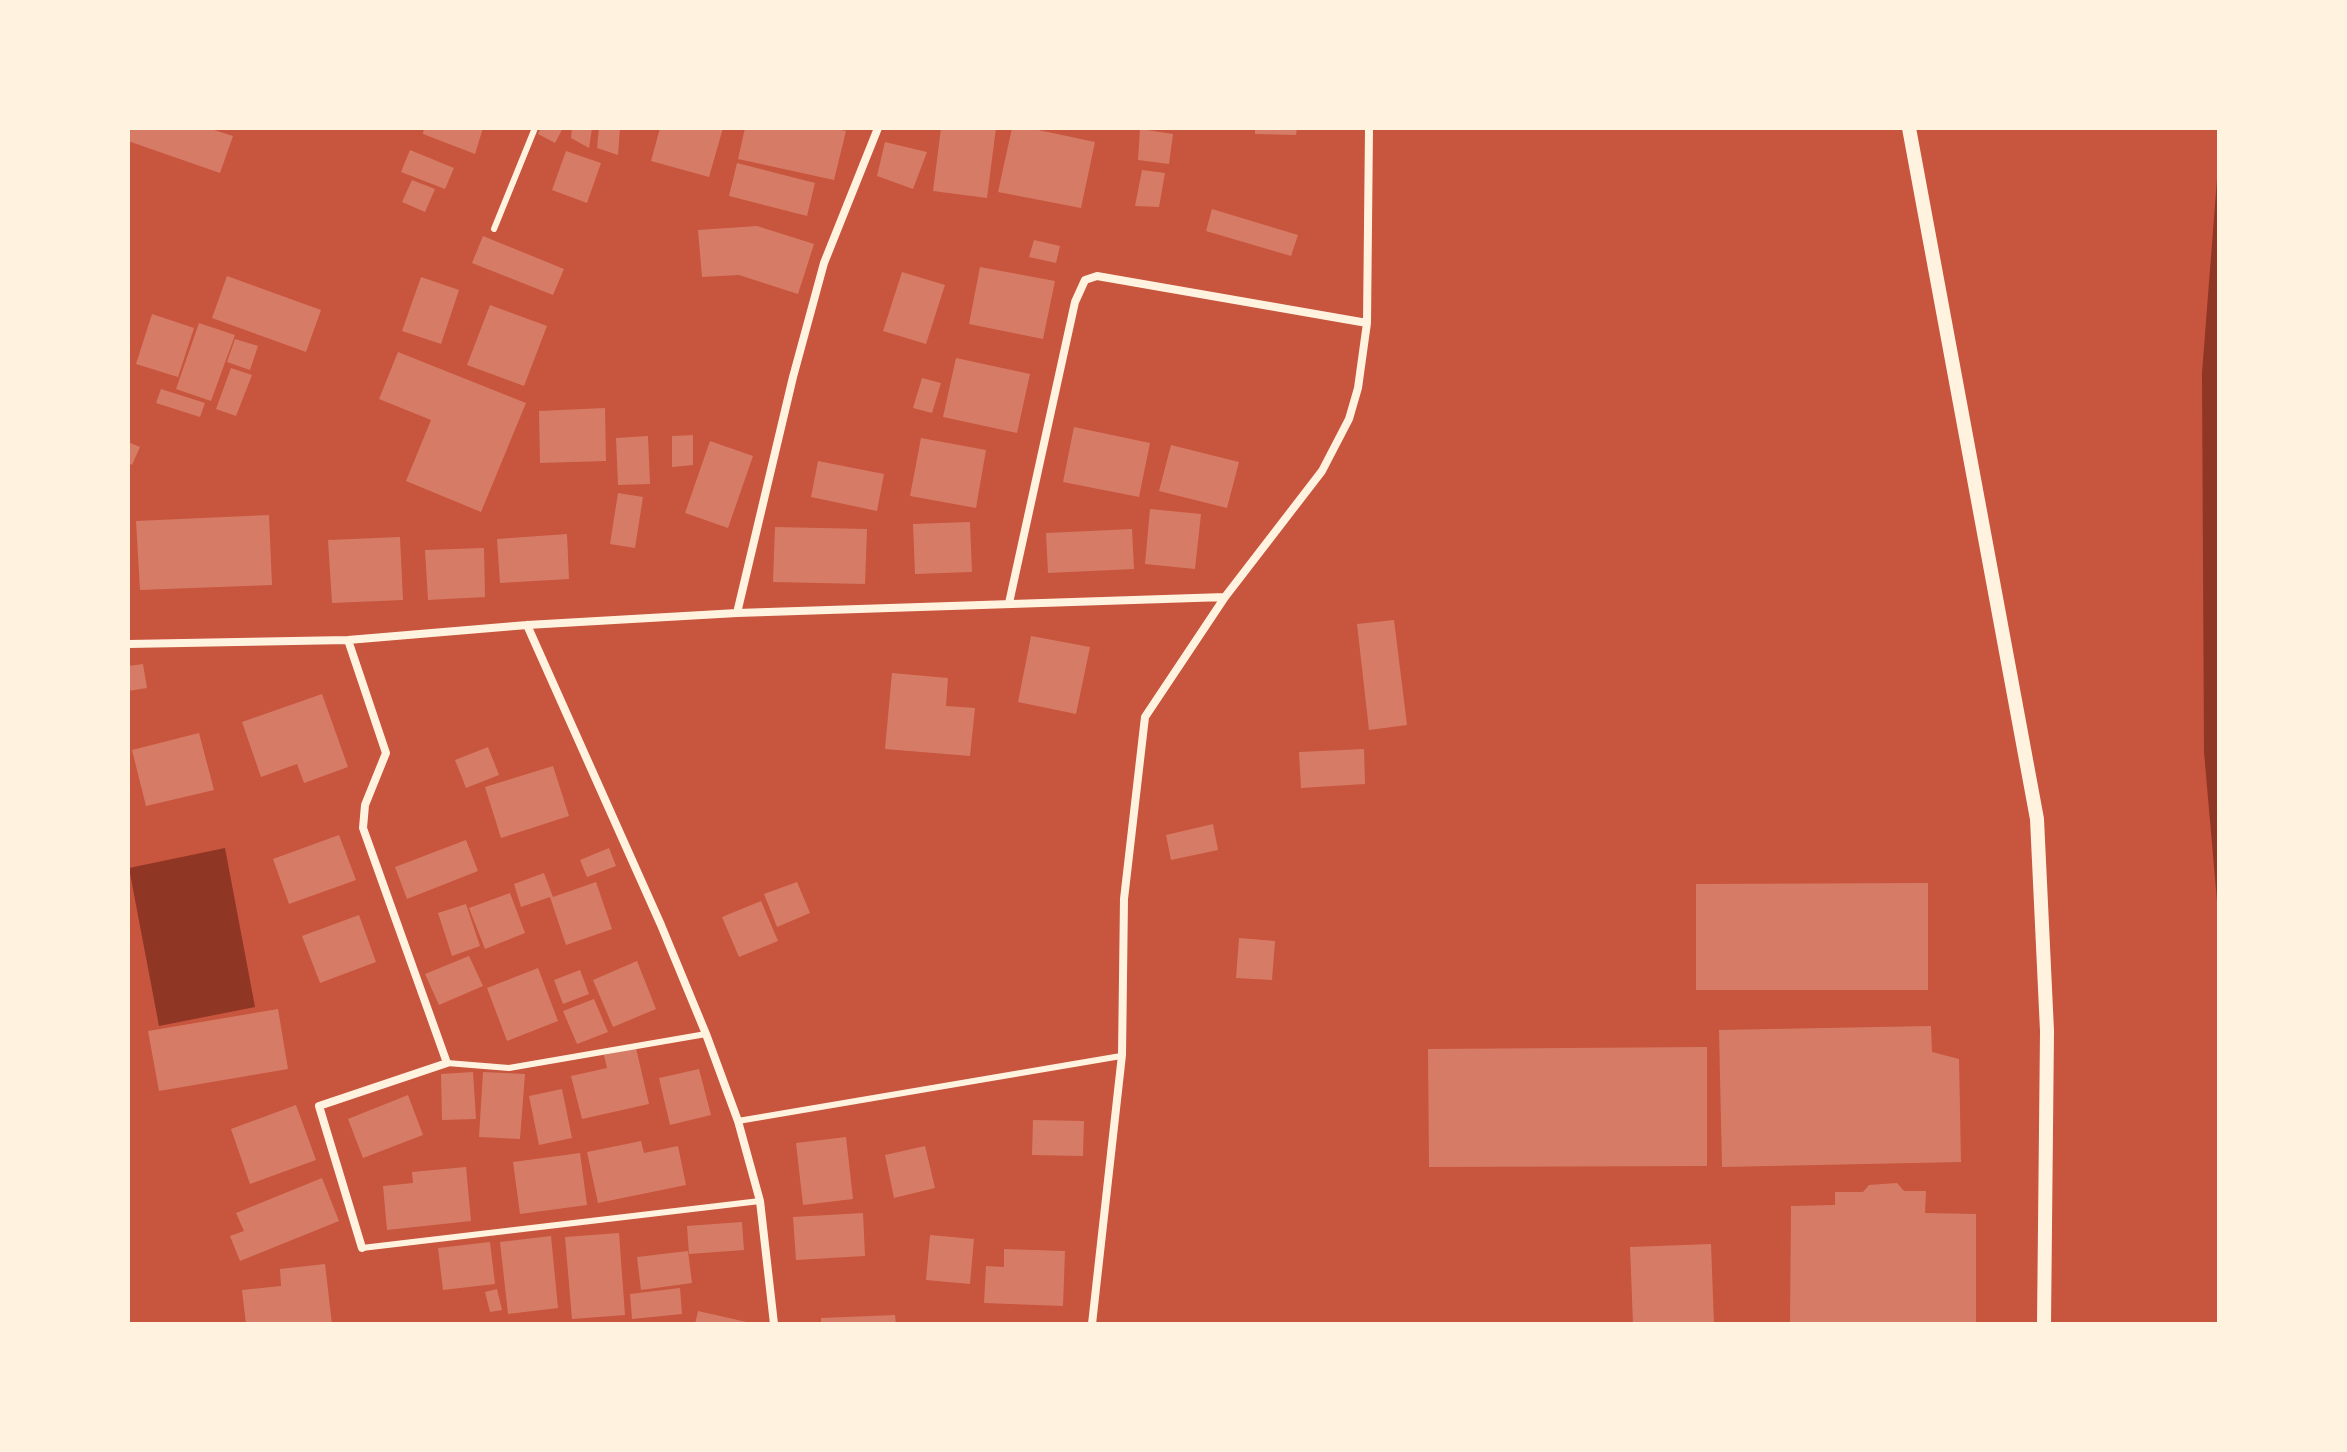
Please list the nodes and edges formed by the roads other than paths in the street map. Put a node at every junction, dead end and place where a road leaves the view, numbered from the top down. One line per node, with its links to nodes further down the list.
1 (535, 128): 5 (lane)
2 (878, 128): 9 (street)
3 (1369, 128): 6 (street)
4 (1909, 128): 21 (street)
5 (494, 229)
6 (1367, 323): 7 (street); 8 (street)
7 (1225, 597): 8 (street); 14 (street)
8 (1009, 603): 9 (street)
9 (737, 613): 10 (street)
10 (527, 625): 11 (street); 13 (street)
11 (348, 640): 12 (street); 15 (street)
12 (128, 644)
13 (706, 1034): 15 (lane); 16 (street)
14 (1121, 1056): 16 (lane); 20 (street)
15 (447, 1063): 18 (street)
16 (738, 1121): 17 (street)
17 (760, 1201): 18 (lane); 19 (street)
18 (362, 1248)
19 (774, 1324)
20 (1092, 1324)
21 (2044, 1324)

